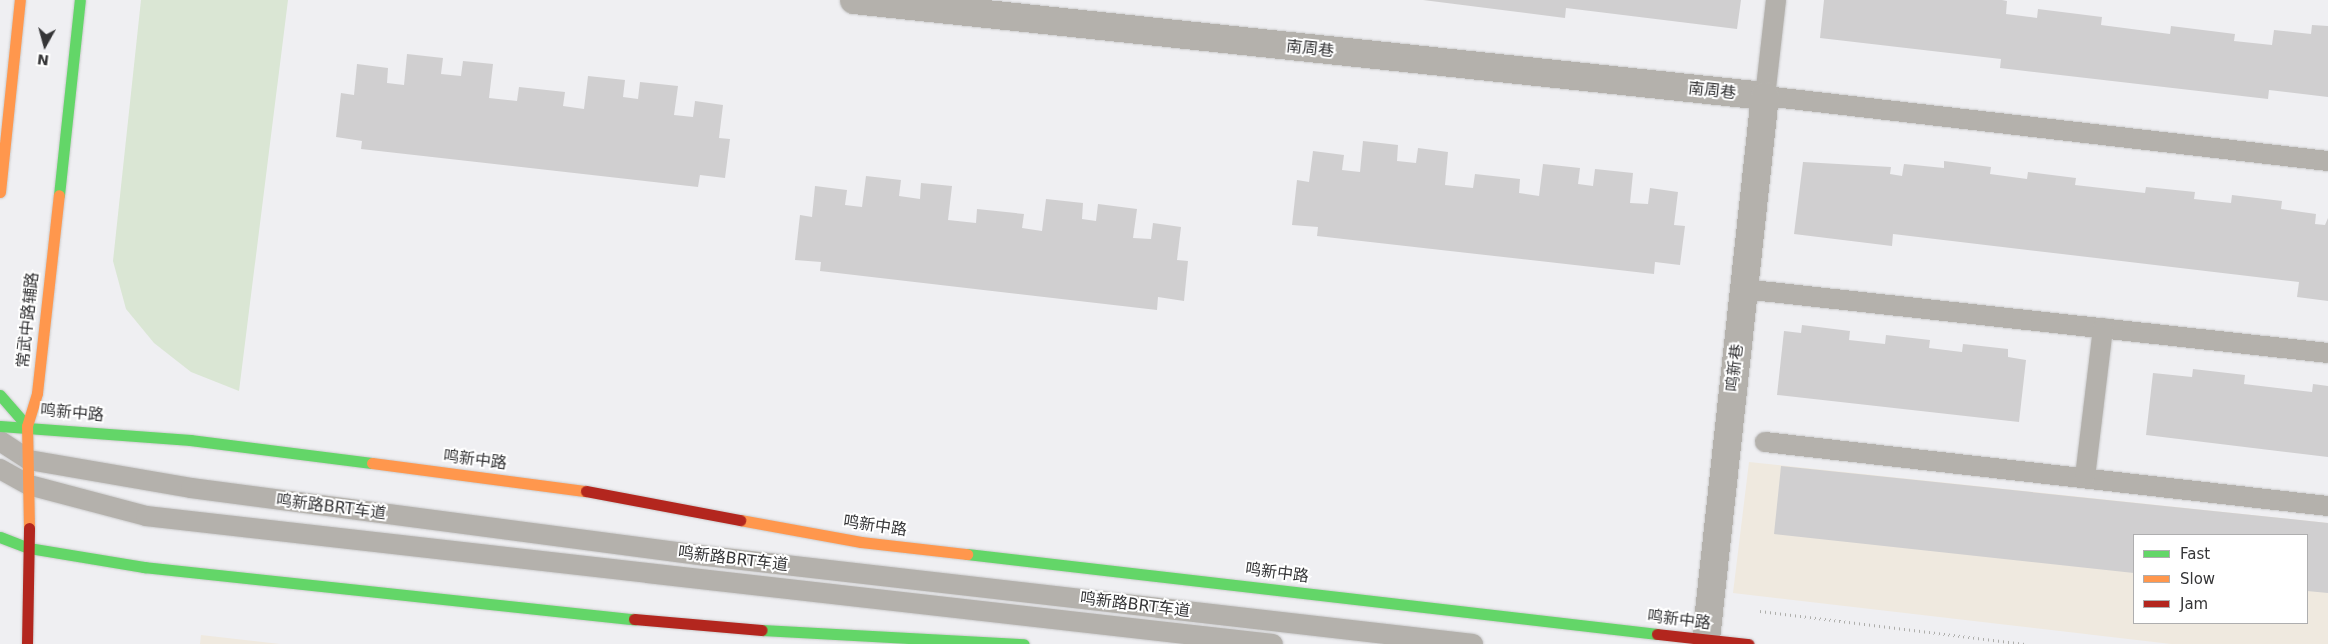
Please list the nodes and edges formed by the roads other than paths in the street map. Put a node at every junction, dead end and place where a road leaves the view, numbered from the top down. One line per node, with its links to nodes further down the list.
1 (20, 0): 8 (main road)
2 (80, 0): 14 (main road, 常武中路辅路)
3 (854, 0): 5 (street, 南周巷)
4 (1776, 0): 6 (lane)
5 (940, 5): 6 (street, 南周巷)
6 (1765, 96): 7 (lane); 9 (street, 鸣新巷)
7 (2328, 161)
8 (0, 192)
9 (1743, 289): 10 (lane); 24 (street, 鸣新巷)
10 (2102, 328): 11 (lane); 19 (lane)
11 (2328, 353)
12 (0, 395): 14 (main road)
13 (0, 426): 14 (main road, 鸣新中路)
14 (27, 426): 17 (main road, 常武中路辅路); 24 (main road, 鸣新中路)
15 (0, 441): 17 (lane, 鸣新路BRT车道)
16 (1765, 442): 19 (lane)
17 (29, 460): 20 (main road, 常武中路辅路); 28 (lane, 鸣新路BRT车道)
18 (0, 469): 20 (lane, 鸣新路BRT车道)
19 (2085, 476): 21 (lane)
20 (29, 485): 23 (main road, 常武中路辅路); 27 (lane, 鸣新路BRT车道)
21 (2328, 506)
22 (0, 537): 23 (main road)
23 (29, 548): 25 (main road, 常武中路辅路); 26 (main road)
24 (1706, 639): 29 (main road, 鸣新中路)
25 (27, 644)
26 (1024, 644)
27 (1272, 644)
28 (1473, 644)
29 (1748, 644)

